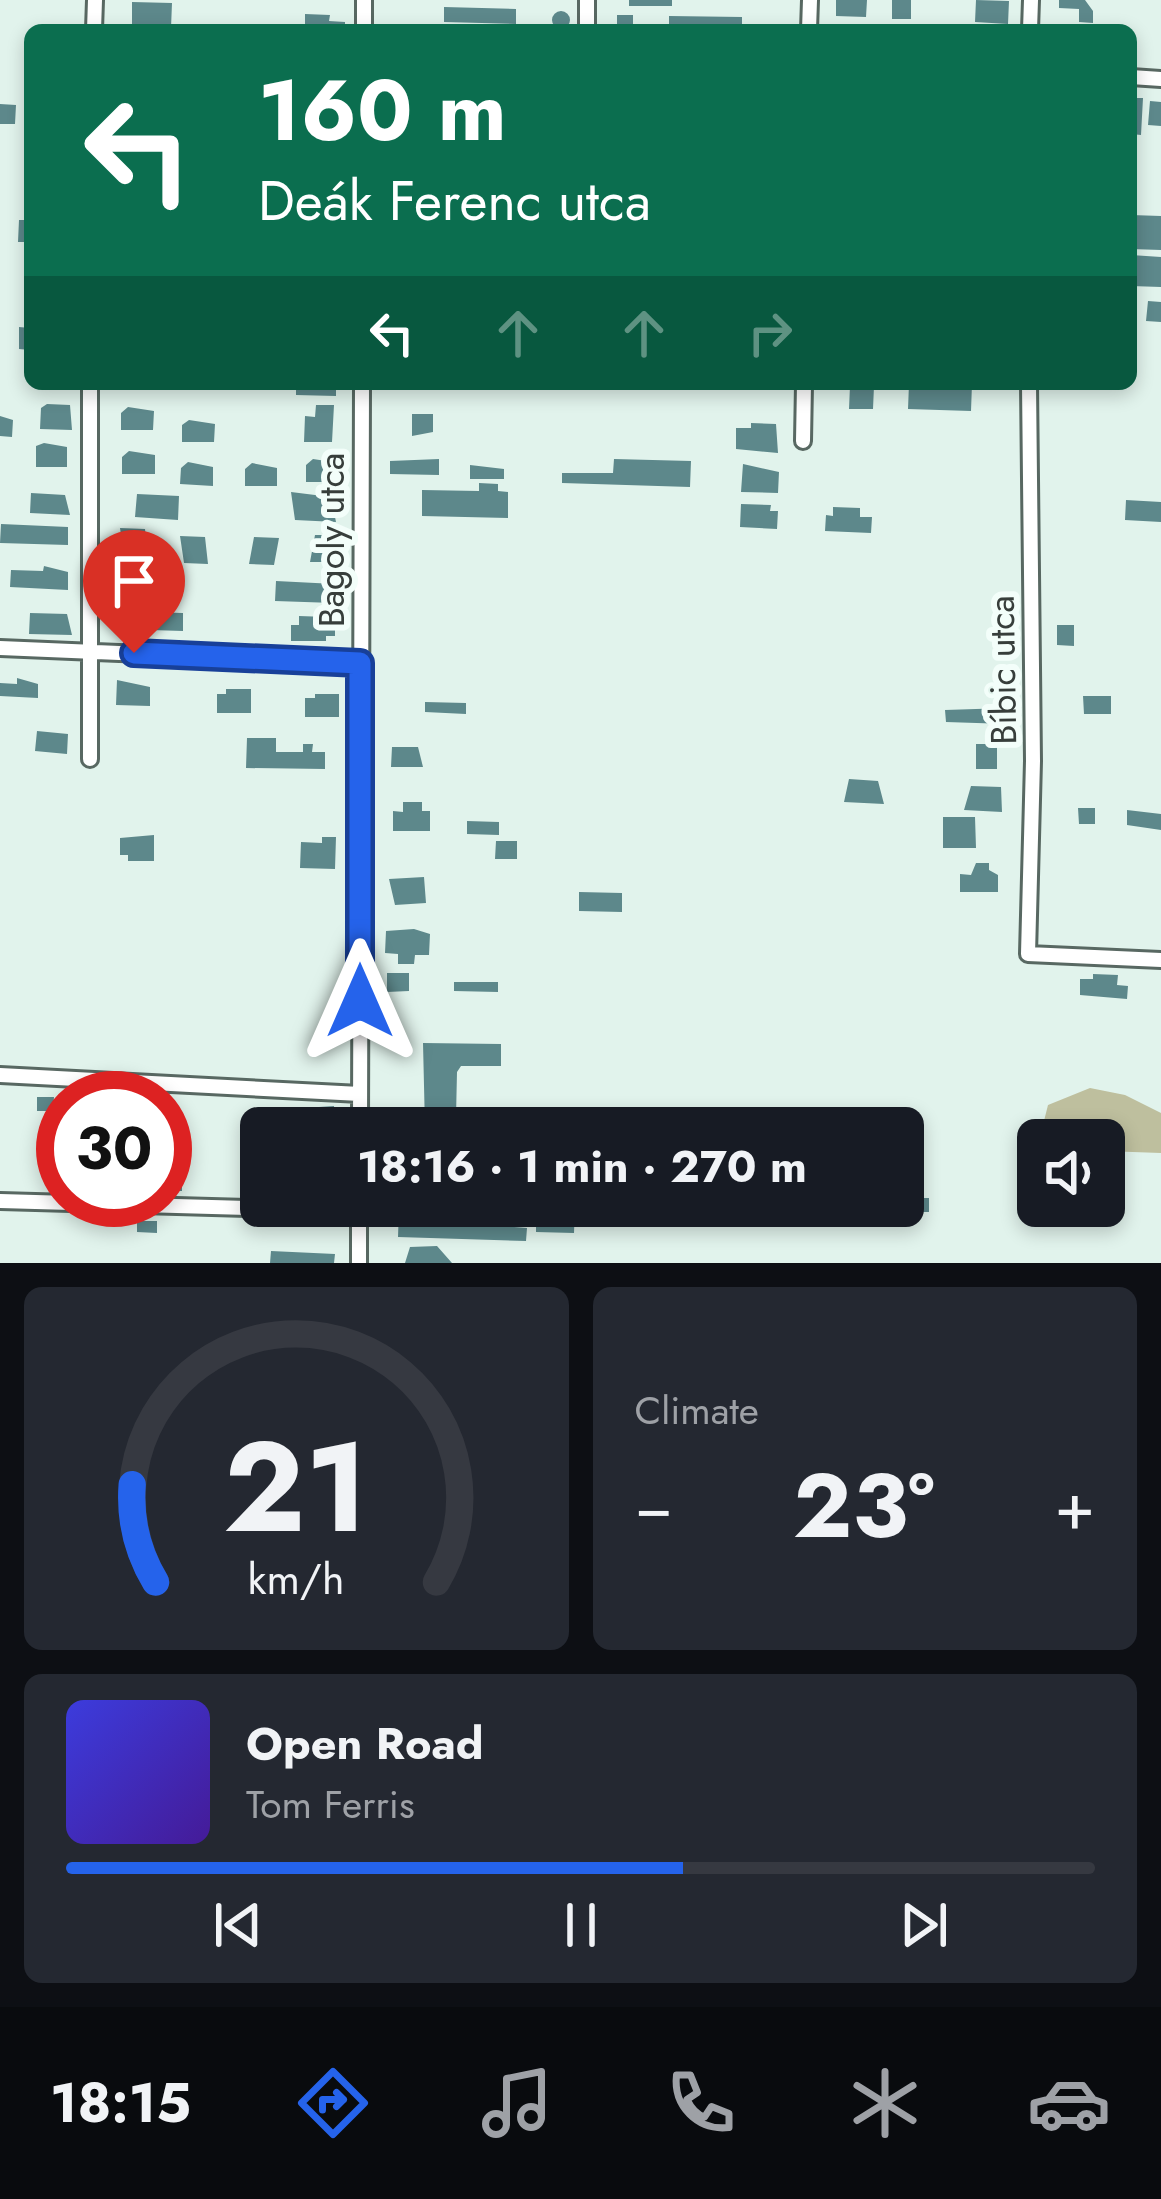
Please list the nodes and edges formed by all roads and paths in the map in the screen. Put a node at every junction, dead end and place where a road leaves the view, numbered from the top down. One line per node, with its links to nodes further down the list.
1 (90, 390): 7 (street)
2 (362, 390): 8 (street, Bagoly utca)
3 (804, 390): 5 (street)
4 (1029, 390): 10 (street, Bíbic utca)
5 (803, 441)
6 (0, 648): 7 (street)
7 (90, 651): 8 (street); 9 (street)
8 (360, 663): 12 (street, Bagoly utca)
9 (90, 759)
10 (1161, 960)
11 (0, 1076): 12 (street)
12 (360, 1094): 13 (street, Bagoly utca)
13 (360, 1107)
14 (0, 1201): 15 (street)
15 (240, 1206)
16 (359, 1227): 17 (street)
17 (359, 1263)

